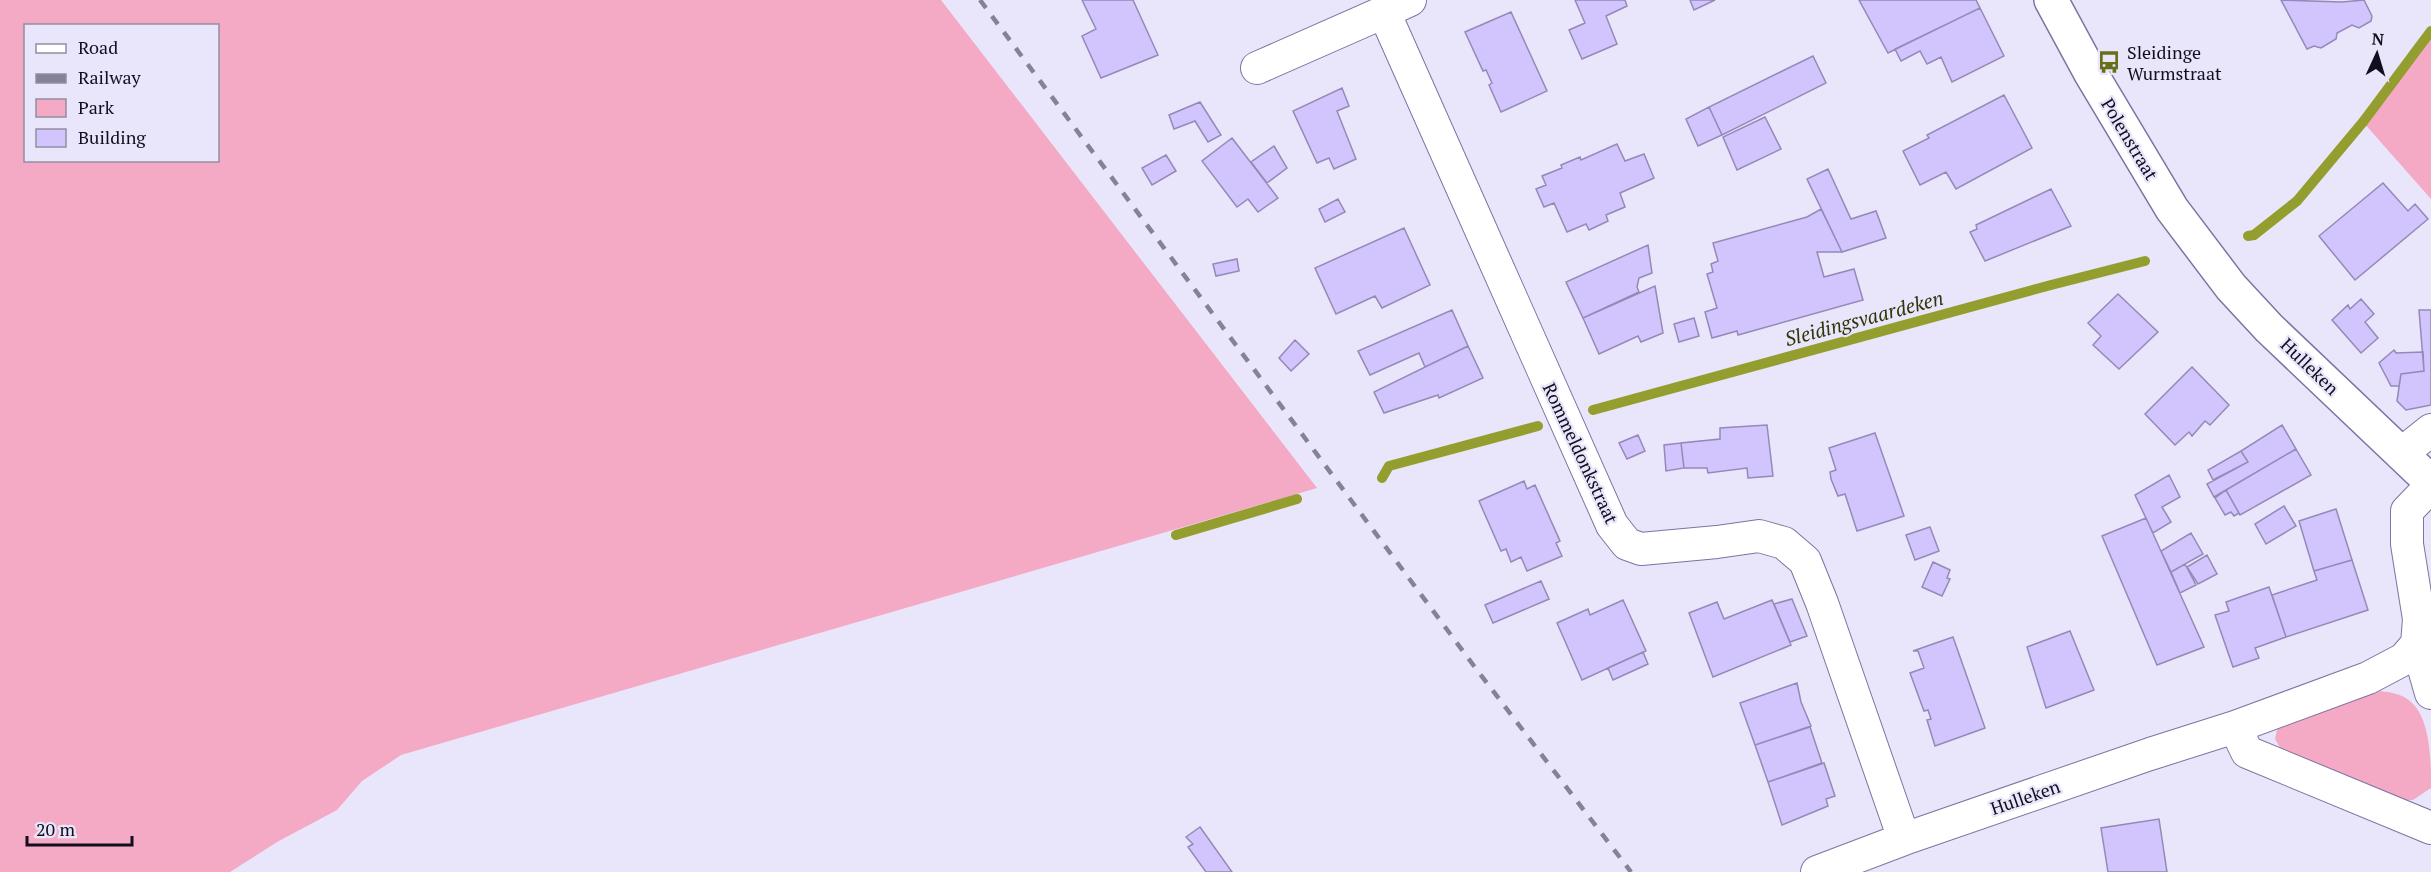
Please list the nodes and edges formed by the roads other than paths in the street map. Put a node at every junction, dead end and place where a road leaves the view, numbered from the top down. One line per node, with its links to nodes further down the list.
1 (2051, 0): 4 (main road, Polenstraat)
2 (1397, 6): 3 (street); 12 (street, Rommeldonkstraat)
3 (1257, 68)
4 (2198, 243): 6 (main road, Hulleken)
5 (2431, 430): 6 (street)
6 (2401, 454): 7 (main road, Hulleken)
7 (2431, 484): 8 (street, Hulleken)
8 (2417, 644): 9 (street, Hulleken); 10 (street, Hulleken)
9 (2431, 693)
10 (2235, 727): 11 (street); 12 (street, Hulleken)
11 (2431, 828)
12 (1904, 839): 13 (street, Hulleken)
13 (1817, 872)

